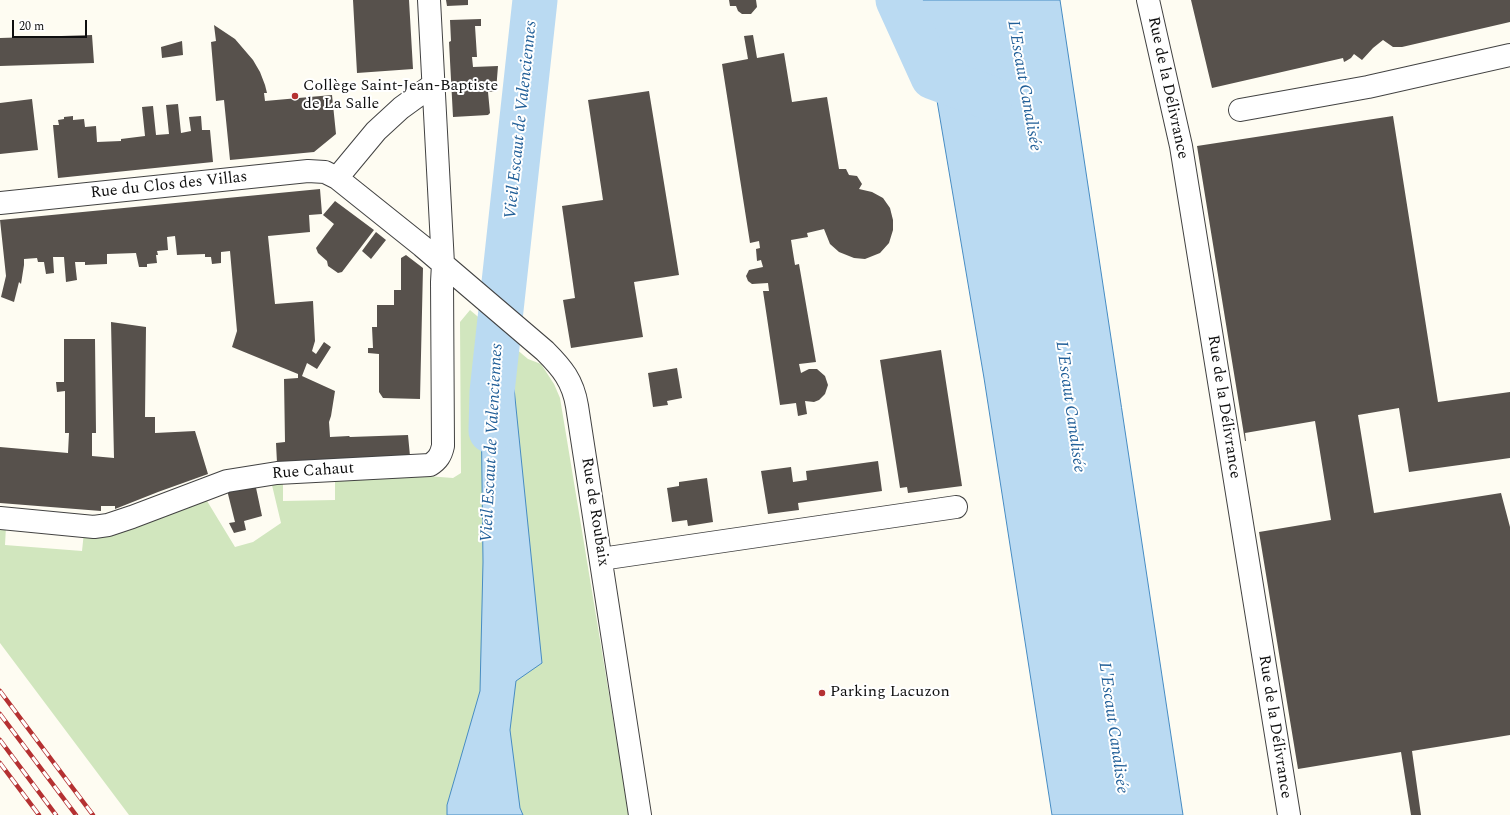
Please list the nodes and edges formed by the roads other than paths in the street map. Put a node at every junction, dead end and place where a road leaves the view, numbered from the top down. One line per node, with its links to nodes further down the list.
1 (429, 0): 4 (street)
2 (1148, 0): 13 (street, Rue de la Délivrance)
3 (1510, 55): 5 (street)
4 (434, 84): 6 (street); 8 (street)
5 (1240, 110)
6 (337, 178): 7 (street, Rue du Clos des Villas); 8 (street, Rue du Clos des Villas)
7 (0, 203)
8 (443, 264): 10 (street, Rue Cahaut); 11 (street, Rue de Roubaix)
9 (956, 507): 11 (street)
10 (0, 518)
11 (601, 559): 12 (street, Rue de Roubaix)
12 (640, 815)
13 (1289, 815)

